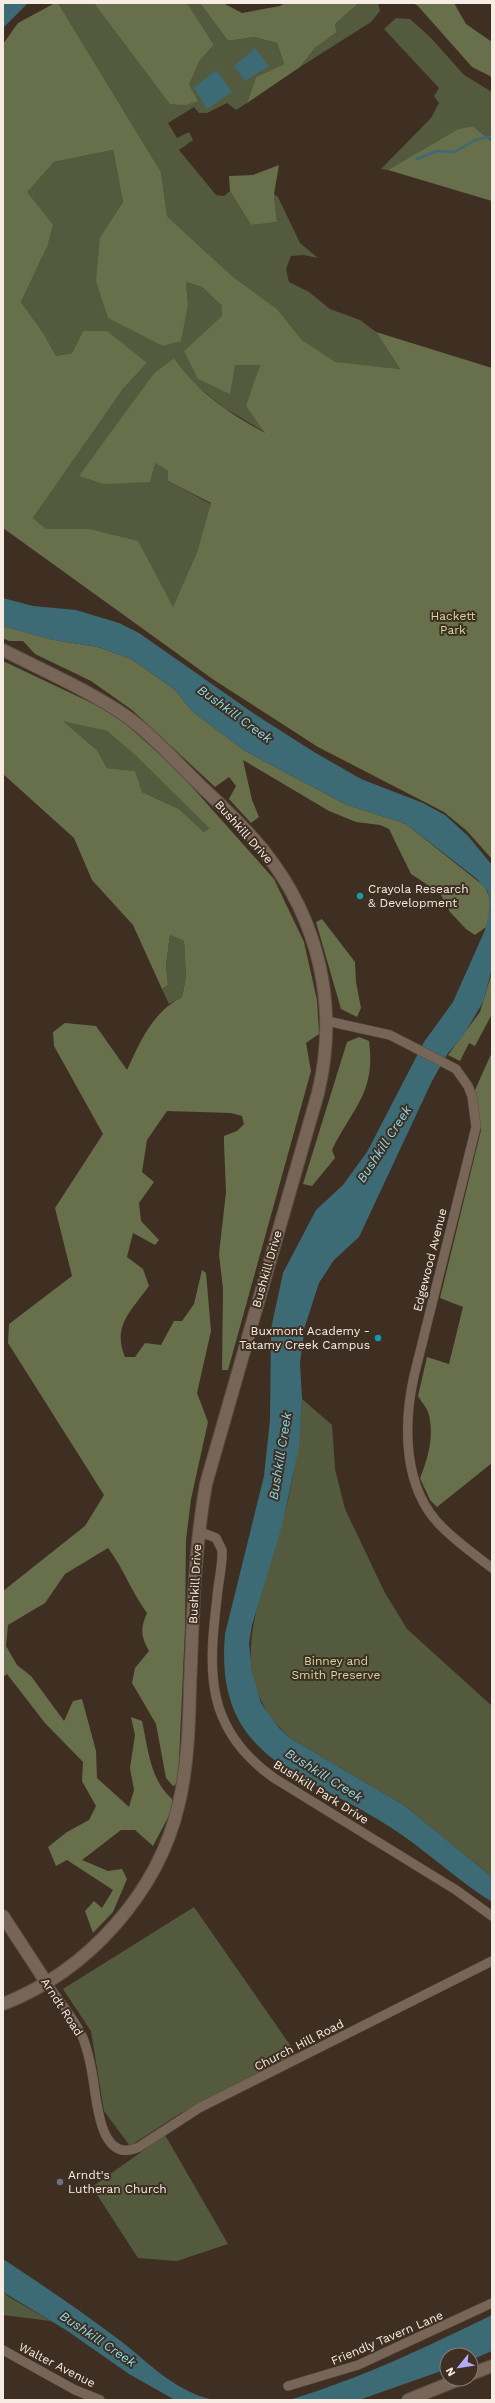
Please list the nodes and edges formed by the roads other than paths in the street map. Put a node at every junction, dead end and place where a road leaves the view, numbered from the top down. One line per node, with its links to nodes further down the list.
1 (3, 650): 2 (main road, Bushkill Drive)
2 (327, 1022): 3 (main road, Bushkill Drive); 4 (street, Edgewood Avenue)
3 (198, 1531): 6 (street, Bushkill Park Drive); 8 (main road, Bushkill Drive)
4 (492, 1568)
5 (3, 1916): 8 (main road, Arndt Road)
6 (492, 1916)
7 (492, 1961): 10 (street, Church Hill Road)
8 (46, 1982): 9 (main road, Bushkill Drive); 10 (street, Arndt Road)
9 (3, 2004)
10 (120, 2149)
11 (492, 2303): 15 (street, Friendly Tavern Lane)
12 (3, 2350): 17 (street, Walter Avenue)
13 (492, 2366): 14 (main road)
14 (479, 2371)
15 (288, 2386)
16 (440, 2387): 18 (main road)
17 (100, 2400)
18 (408, 2400)

